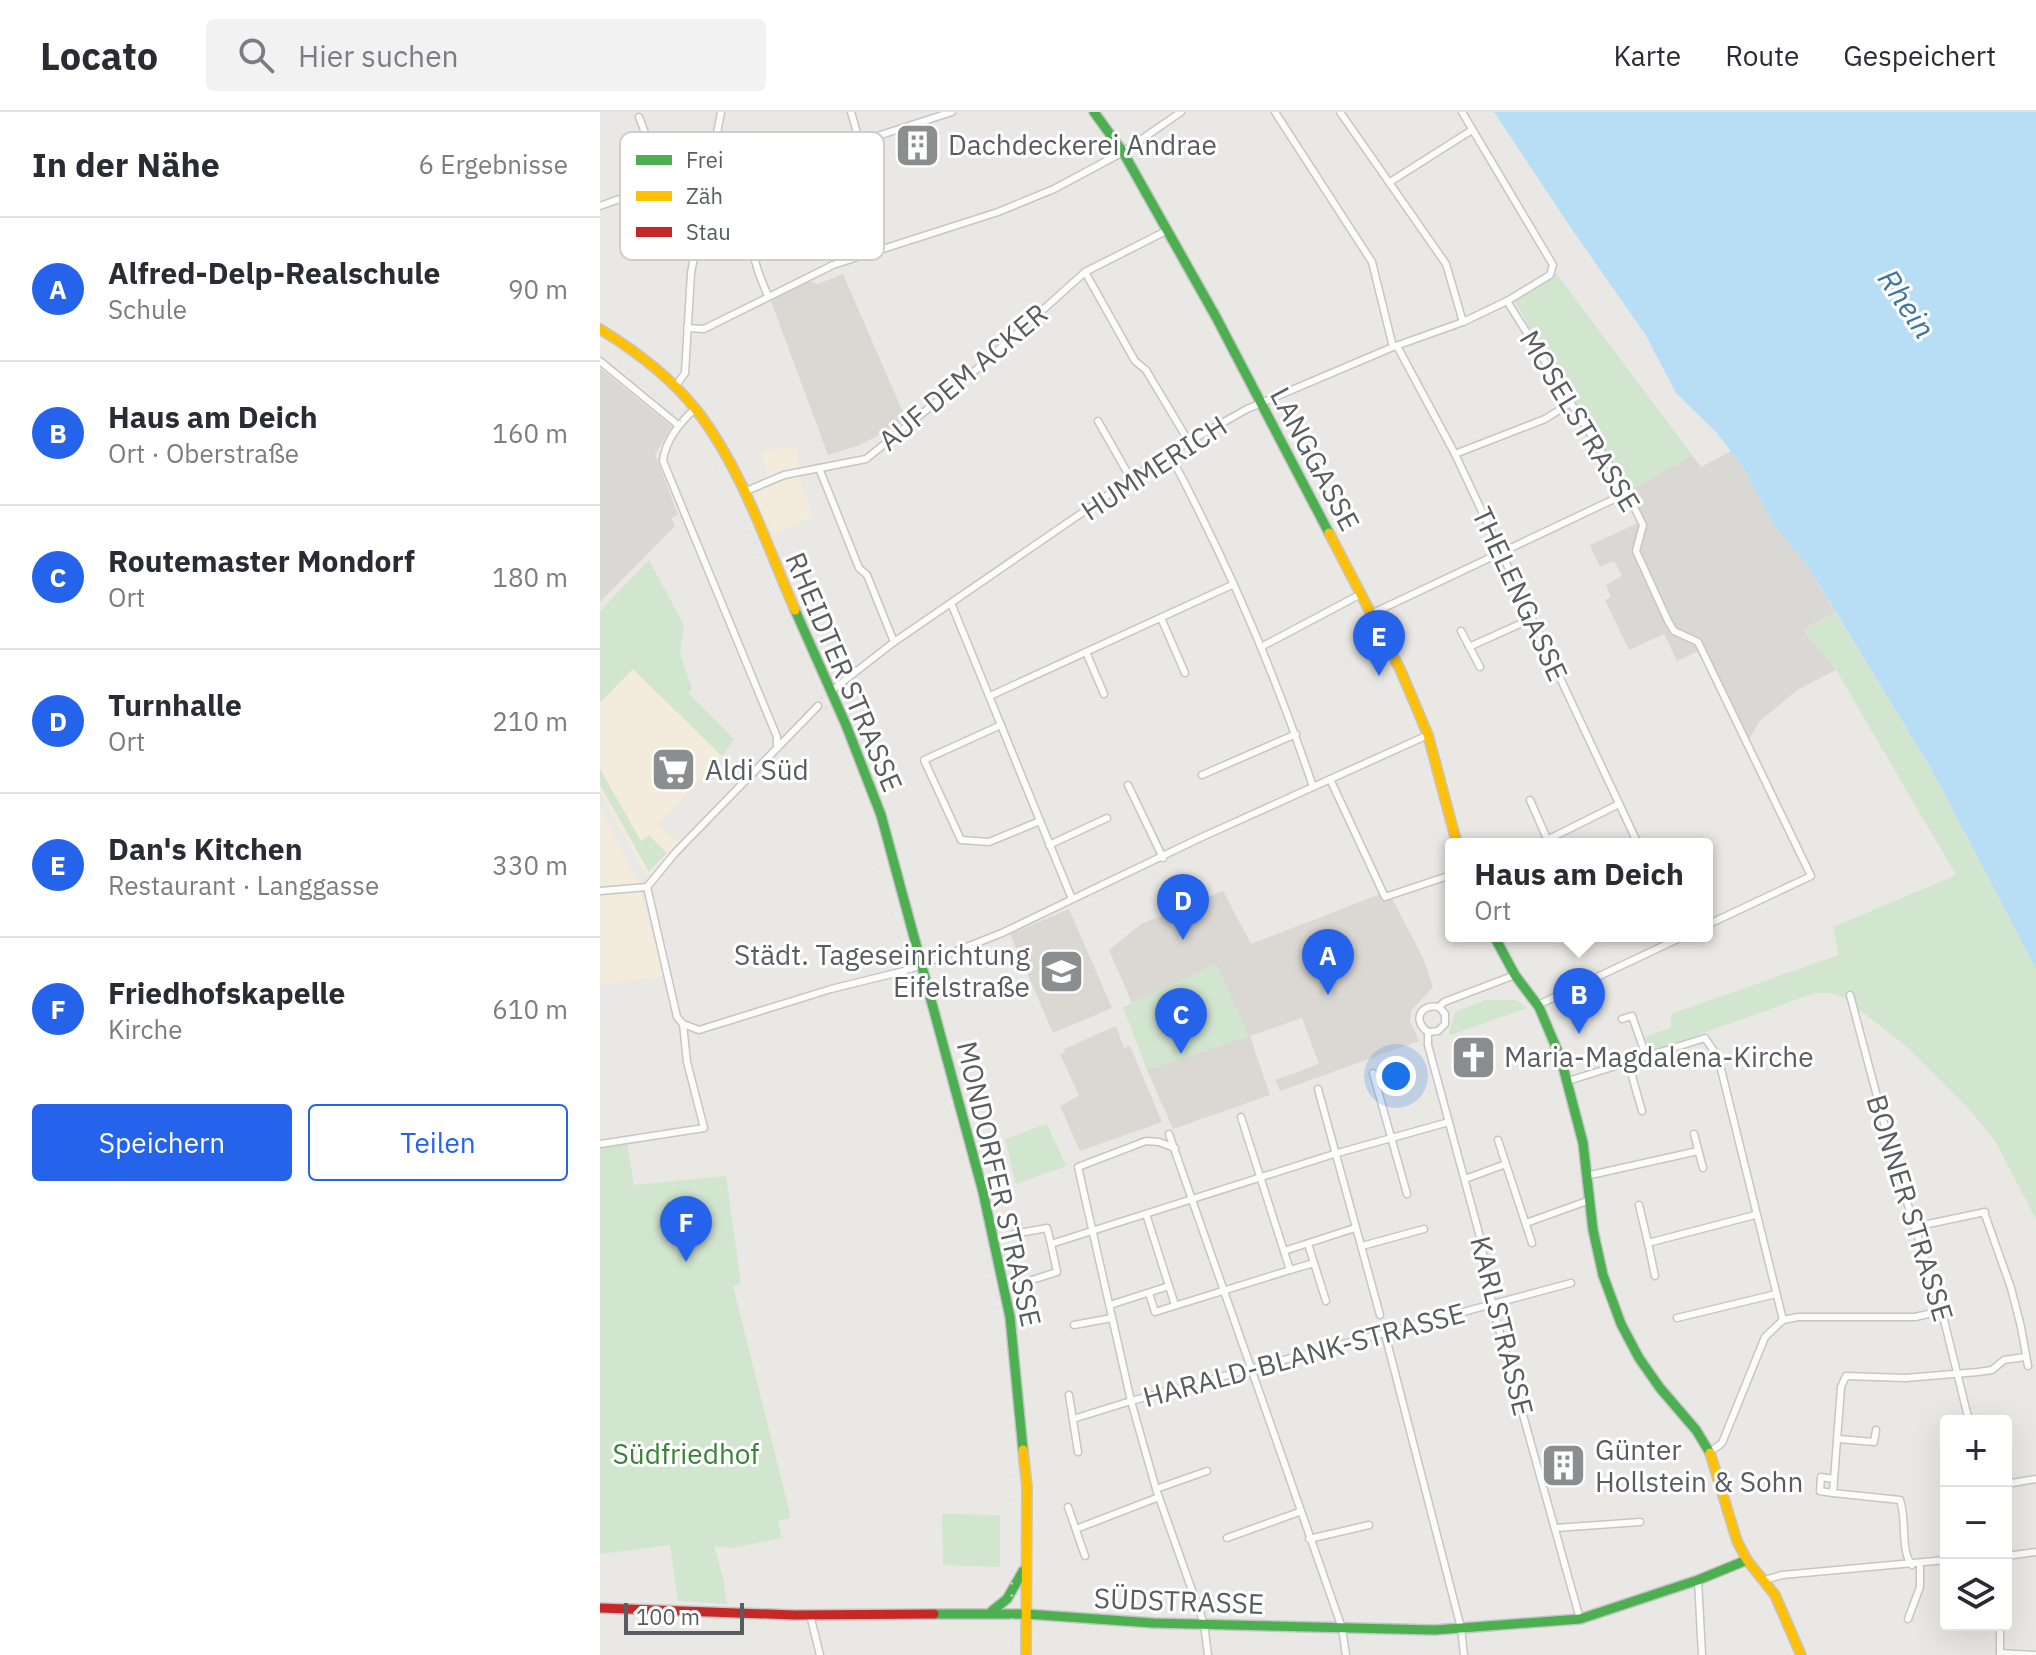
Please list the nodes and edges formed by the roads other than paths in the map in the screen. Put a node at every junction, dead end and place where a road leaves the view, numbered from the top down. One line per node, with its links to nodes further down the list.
1 (721, 112): 12 (street)
2 (851, 112): 13 (street)
3 (952, 112): 14 (street)
4 (1094, 112): 15 (street, LANGGASSE)
5 (1181, 112): 15 (street)
6 (1275, 112): 30 (street, THELENGASSE)
7 (1340, 112): 16 (street)
8 (1462, 112): 10 (street, HUMMERICH)
9 (639, 117): 11 (street)
10 (1472, 130): 16 (street); 26 (street, HUMMERICH)
11 (645, 132)
12 (717, 132)
13 (857, 132)
14 (884, 135)
15 (1123, 152): 19 (street, LANGGASSE); 20 (street)
16 (1390, 182): 27 (street)
17 (620, 199): 18 (street)
18 (600, 206)
19 (1168, 230): 24 (street, AUF DEM ACKER); 33 (street, LANGGASSE)
20 (884, 249)
21 (693, 260): 28 (street)
22 (755, 260): 25 (street)
23 (849, 260): 25 (street)
24 (1085, 272): 38 (street); 41 (street, AUF DEM ACKER)
25 (768, 296): 28 (street)
26 (1507, 301): 27 (street, HUMMERICH); 34 (street, MOSELSTRASSE)
27 (1463, 322): 30 (street, HUMMERICH)
28 (687, 328): 32 (street)
29 (600, 329): 32 (street, RHEIDTER STRASSE)
30 (1395, 346): 33 (street, HUMMERICH); 40 (street, THELENGASSE)
31 (600, 361): 37 (street)
32 (675, 387): 35 (street, RHEIDTER STRASSE)
33 (1262, 404): 38 (street, HUMMERICH); 47 (street, LANGGASSE)
34 (1569, 404): 40 (street); 44 (street, MOSELSTRASSE)
35 (695, 409): 37 (street); 43 (street, RHEIDTER STRASSE)
36 (1098, 421): 42 (street)
37 (678, 425): 66 (street)
38 (1189, 442): 39 (street, HUMMERICH)
39 (1169, 453): 42 (street, HUMMERICH); 46 (street)
40 (1455, 454): 45 (street, THELENGASSE)
41 (819, 468): 43 (street, AUF DEM ACKER); 53 (street)
42 (1131, 479): 48 (street, HUMMERICH)
43 (744, 492): 59 (street, RHEIDTER STRASSE)
44 (1627, 493): 45 (street); 85 (street, MOSELSTRASSE)
45 (1501, 554): 49 (street); 51 (street, THELENGASSE)
46 (1232, 585): 50 (street); 54 (street)
47 (1361, 594): 49 (street, LANGGASSE); 54 (street)
48 (951, 603): 53 (street, HUMMERICH); 61 (street)
49 (1371, 614): 65 (street, LANGGASSE)
50 (1161, 618): 56 (street); 58 (street)
51 (1531, 619): 55 (street); 72 (street, THELENGASSE)
52 (1461, 631): 55 (street)
53 (894, 642): 59 (street, HUMMERICH)
54 (1261, 647): 64 (street)
55 (1469, 647): 57 (street)
56 (1086, 652): 60 (street); 61 (street)
57 (1480, 667)
58 (1185, 673)
59 (831, 691): 88 (street, RHEIDTER STRASSE)
60 (1104, 694)
61 (990, 696): 63 (street)
62 (818, 706): 66 (street)
63 (1001, 725): 74 (street); 74 (street)
64 (1296, 734): 67 (street); 70 (street)
65 (1428, 735): 68 (street); 75 (street, LANGGASSE)
66 (777, 748): 82 (street)
67 (1202, 775)
68 (1330, 779): 70 (street); 81 (street)
69 (1128, 785): 80 (street)
70 (1313, 787): 80 (street)
71 (1530, 800): 76 (street)
72 (1619, 804): 77 (street); 78 (street, THELENGASSE)
73 (1107, 818): 79 (street)
74 (1040, 821): 79 (street)
75 (1455, 838)
76 (1547, 838)
77 (1556, 838)
78 (1635, 838)
79 (1049, 845): 84 (street)
80 (1163, 858): 84 (street)
81 (1445, 877)
82 (647, 887): 83 (street); 94 (street)
83 (600, 891)
84 (1072, 899): 88 (street)
85 (1713, 922)
86 (1497, 942): 89 (street)
87 (1671, 942): 91 (street)
88 (922, 965): 94 (street); 187 (street, MONDORFER STRASSE)
89 (1515, 975): 91 (street); 92 (street)
90 (1850, 995): 124 (street, BONNER STRASSE)
91 (1538, 1005): 99 (street)
92 (1439, 1007): 95 (street); 95 (street, KARLSTRASSE)
93 (1622, 1019): 96 (street)
94 (683, 1024): 108 (street)
95 (1428, 1032): 103 (street, KARLSTRASSE)
96 (1646, 1056): 97 (street); 122 (street)
97 (1628, 1062): 99 (street); 101 (street)
98 (1373, 1073): 106 (street)
99 (1568, 1081): 114 (street)
100 (1318, 1089): 111 (street)
101 (1642, 1111)
102 (1241, 1117): 115 (street)
103 (1449, 1122): 106 (street); 116 (street, KARLSTRASSE)
104 (1169, 1134): 109 (street)
105 (1694, 1134): 110 (street)
106 (1390, 1137): 111 (street); 117 (street)
107 (1498, 1140): 112 (street)
108 (600, 1144)
109 (1175, 1148): 119 (street); 127 (street)
110 (1698, 1151): 113 (street); 114 (street)
111 (1334, 1154): 115 (street); 125 (street)
112 (1506, 1164): 116 (street); 123 (street)
113 (1703, 1168)
114 (1586, 1176): 118 (street)
115 (1261, 1177): 119 (street); 134 (street)
116 (1465, 1179): 145 (street, KARLSTRASSE)
117 (1407, 1194)
118 (1590, 1200): 123 (street); 166 (street)
119 (1193, 1201): 121 (street); 141 (street)
120 (1639, 1205): 130 (street)
121 (1146, 1214): 127 (street); 140 (street)
122 (1755, 1215): 130 (street); 143 (street)
123 (1526, 1223): 129 (street)
124 (1914, 1227): 148 (street, BONNER STRASSE); 155 (street)
125 (1355, 1228): 132 (street); 133 (street)
126 (1424, 1229): 133 (street)
127 (1094, 1231): 131 (street); 146 (street)
128 (1014, 1234): 131 (street)
129 (1532, 1243)
130 (1648, 1243): 137 (street)
131 (1051, 1244): 138 (street)
132 (1308, 1244): 134 (street); 135 (street)
133 (1362, 1246): 149 (street)
134 (1284, 1251): 136 (street)
135 (1314, 1263): 136 (street); 144 (street)
136 (1290, 1270): 141 (street)
137 (1655, 1276)
138 (1026, 1282)
139 (1571, 1283): 145 (street, HARALD-BLANK-STRASSE)
140 (1169, 1286): 142 (street); 147 (street)
141 (1222, 1291): 147 (street); 157 (street)
142 (1149, 1293): 146 (street); 147 (street)
143 (1776, 1294): 151 (street); 152 (street)
144 (1326, 1301)
145 (1492, 1304): 154 (street, HARALD-BLANK-STRASSE); 178 (street, KARLSTRASSE)
146 (1110, 1305): 150 (street)
147 (1175, 1305)
148 (1942, 1311): 152 (street); 158 (street, BONNER STRASSE)
149 (1380, 1315)
150 (1112, 1318): 153 (street); 160 (street)
151 (1677, 1318)
152 (1783, 1320): 166 (street)
153 (1074, 1325)
154 (1385, 1334): 157 (street, HARALD-BLANK-STRASSE); 199 (street)
155 (2025, 1357): 156 (street); 158 (street)
156 (2028, 1366)
157 (1249, 1369): 160 (street, HARALD-BLANK-STRASSE); 175 (street)
158 (1958, 1374): 161 (street, BONNER STRASSE); 164 (street)
159 (1069, 1395): 162 (street)
160 (1131, 1401): 162 (street, HARALD-BLANK-STRASSE); 171 (street)
161 (1968, 1415)
162 (1073, 1419): 165 (street)
163 (1876, 1430): 164 (street)
164 (1839, 1439): 168 (street)
165 (1078, 1452)
166 (1710, 1452): 185 (street)
167 (1207, 1471): 171 (street)
168 (1834, 1479): 172 (street); 172 (street)
169 (2036, 1479): 170 (street)
170 (2012, 1483)
171 (1156, 1489): 173 (street)
172 (1833, 1493): 188 (street)
173 (1159, 1497): 179 (street); 197 (street)
174 (1068, 1507): 179 (street)
175 (1299, 1512): 180 (street); 181 (street)
176 (1640, 1522): 178 (street)
177 (1369, 1525): 181 (street)
178 (1556, 1528): 195 (street, KARLSTRASSE)
179 (1076, 1529): 184 (street)
180 (1227, 1538)
181 (1309, 1539): 198 (street)
182 (2036, 1552): 183 (street)
183 (2012, 1555)
184 (1085, 1556)
185 (1747, 1560): 189 (street, SÜDSTRASSE); 190 (street)
186 (1940, 1561): 188 (street)
187 (1026, 1562): 192 (street); 193 (street, MONDORFER STRASSE)
188 (1916, 1564): 190 (street); 196 (street)
189 (1698, 1580): 195 (street, SÜDSTRASSE); 207 (street)
190 (1765, 1580): 208 (street)
191 (600, 1608): 194 (street, SÜDSTRASSE)
192 (985, 1614): 193 (street, SÜDSTRASSE); 194 (street, SÜDSTRASSE)
193 (1026, 1614): 197 (street, SÜDSTRASSE); 203 (street, MONDORFER STRASSE)
194 (810, 1615): 202 (street)
195 (1580, 1619): 199 (street, SÜDSTRASSE)
196 (1908, 1619)
197 (1204, 1624): 198 (street, SÜDSTRASSE); 204 (street)
198 (1342, 1628): 199 (street, SÜDSTRASSE); 205 (street)
199 (1461, 1628): 206 (street)
200 (2000, 1631): 201 (street)
201 (2000, 1654): 209 (street)
202 (820, 1655)
203 (1026, 1655)
204 (1208, 1655)
205 (1346, 1655)
206 (1464, 1655)
207 (1702, 1655)
208 (1801, 1655)
209 (2036, 1655)

